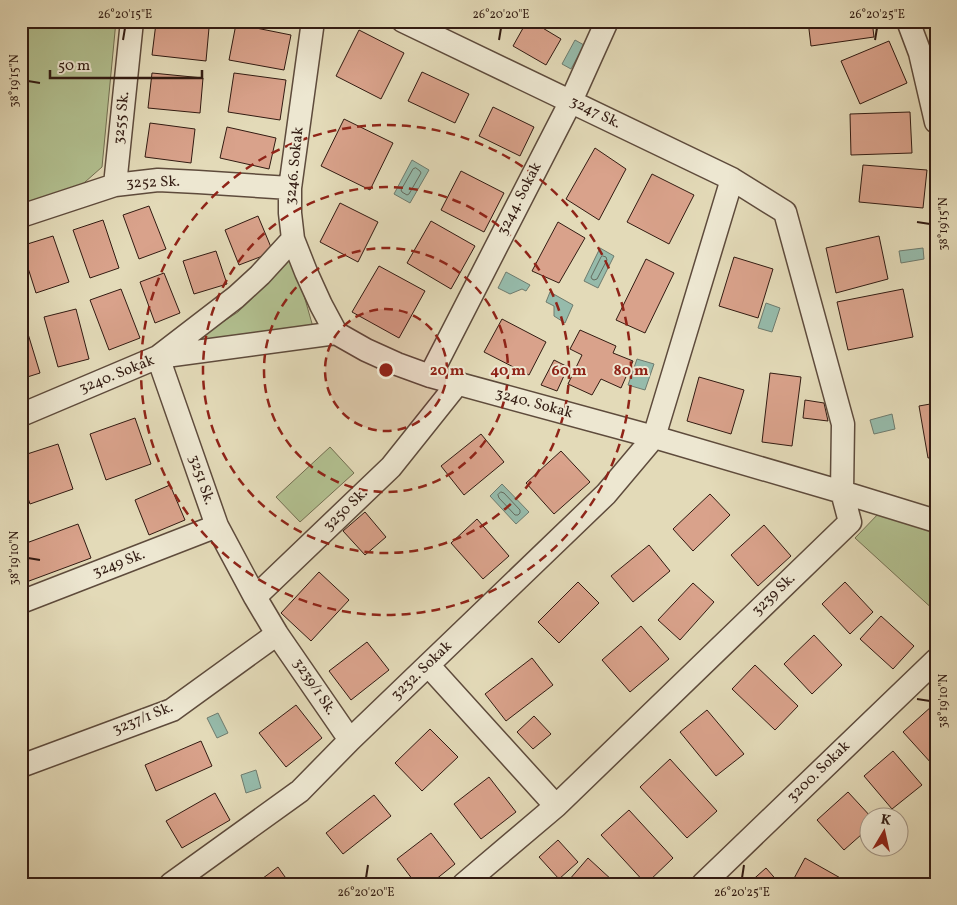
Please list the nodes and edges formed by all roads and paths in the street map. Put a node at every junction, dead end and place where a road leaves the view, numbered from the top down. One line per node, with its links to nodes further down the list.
1 (132, 21): 10 (street, 3255 Sk.)
2 (313, 21): 11 (street, 3246. Sokak)
3 (607, 21): 7 (street, 3244. Sokak)
4 (908, 21): 6 (street)
5 (407, 22): 7 (street, 3247 Sk.)
6 (928, 50): 8 (street)
7 (570, 102): 9 (street, 3247 Sk.); 17 (street, 3244. Sokak)
8 (936, 122)
9 (732, 179): 12 (street, 3247 Sk.); 20 (street)
10 (115, 185): 11 (street, 3252 Sk.); 13 (street, 3252 Sk.)
11 (290, 188): 14 (street, 3246. Sokak)
12 (785, 212): 21 (street, 3239 Sk.)
13 (21, 216)
14 (293, 239): 15 (street, 3246. Sokak); 16 (street)
15 (336, 333): 16 (street, 3240. Sokak); 17 (street, 3240. Sokak)
16 (158, 357): 19 (street, 3240. Sokak); 23 (street, 3251 Sk.)
17 (430, 376): 18 (street, 3240. Sokak)
18 (458, 383): 20 (street, 3240. Sokak); 24 (street, 3250 Sk.)
19 (21, 415)
20 (654, 436): 21 (street, 3240. Sokak); 28 (street, 3232. Sokak)
21 (842, 492): 22 (street, 3240. Sokak); 31 (street, 3239 Sk.)
22 (936, 522)
23 (217, 526): 24 (street, 3251 Sk.); 25 (street, 3249 Sk.)
24 (255, 597): 26 (street)
25 (21, 602)
26 (278, 634): 29 (street, 3239/1 Sk.); 30 (street, 3237/1 Sk.)
27 (936, 660): 34 (street, 3200. Sokak)
28 (428, 665): 29 (street, 3232. Sokak); 31 (street)
29 (350, 740): 32 (street, 3232. Sokak)
30 (21, 766)
31 (556, 806): 33 (street, 3239 Sk.)
32 (171, 884)
33 (464, 884)
34 (703, 884)

